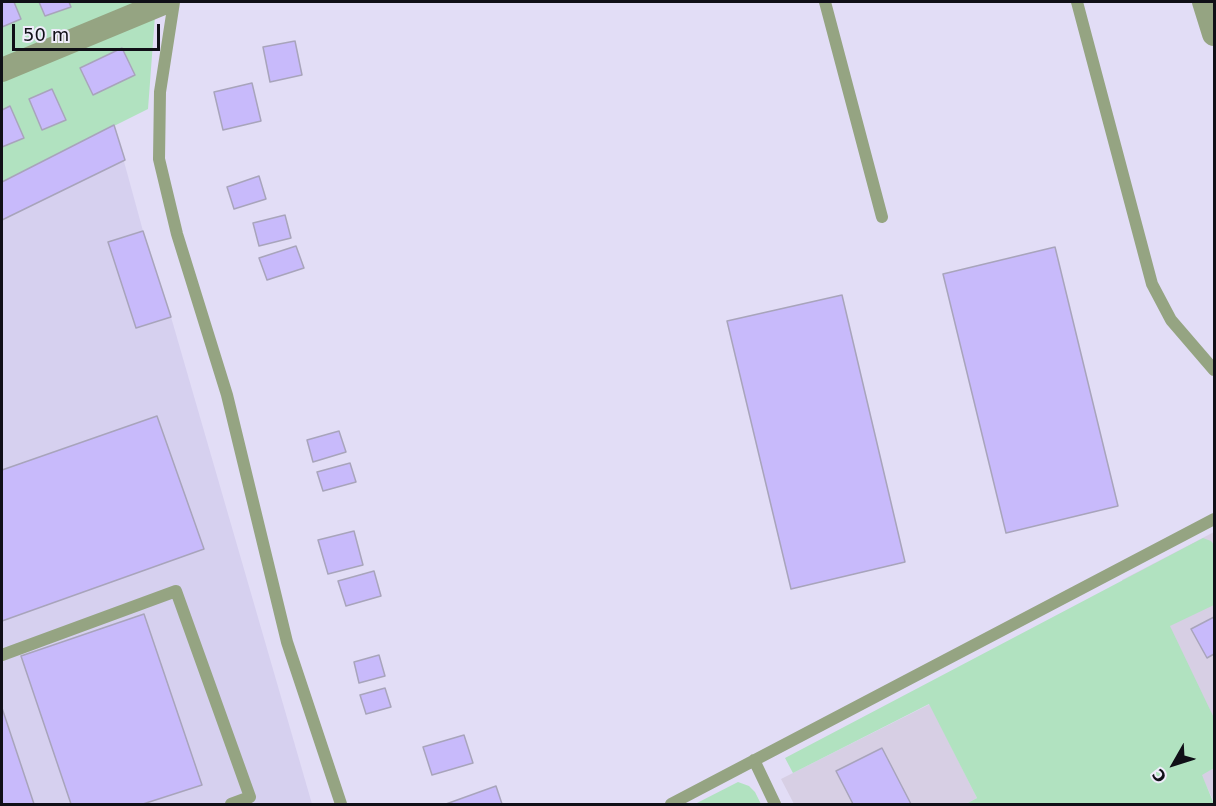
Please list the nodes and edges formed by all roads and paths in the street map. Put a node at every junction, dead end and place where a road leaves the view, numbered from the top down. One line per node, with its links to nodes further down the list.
1 (166, 2): 7 (street)
2 (174, 2): 14 (lane)
3 (825, 2): 8 (lane)
4 (1077, 2): 9 (lane)
5 (1204, 2): 6 (street)
6 (1215, 34)
7 (2, 70)
8 (882, 217)
9 (1215, 370)
10 (1215, 519): 12 (lane)
11 (2, 655): 13 (lane)
12 (754, 760): 15 (lane); 16 (lane)
13 (231, 804)
14 (341, 804)
15 (671, 804)
16 (775, 804)

